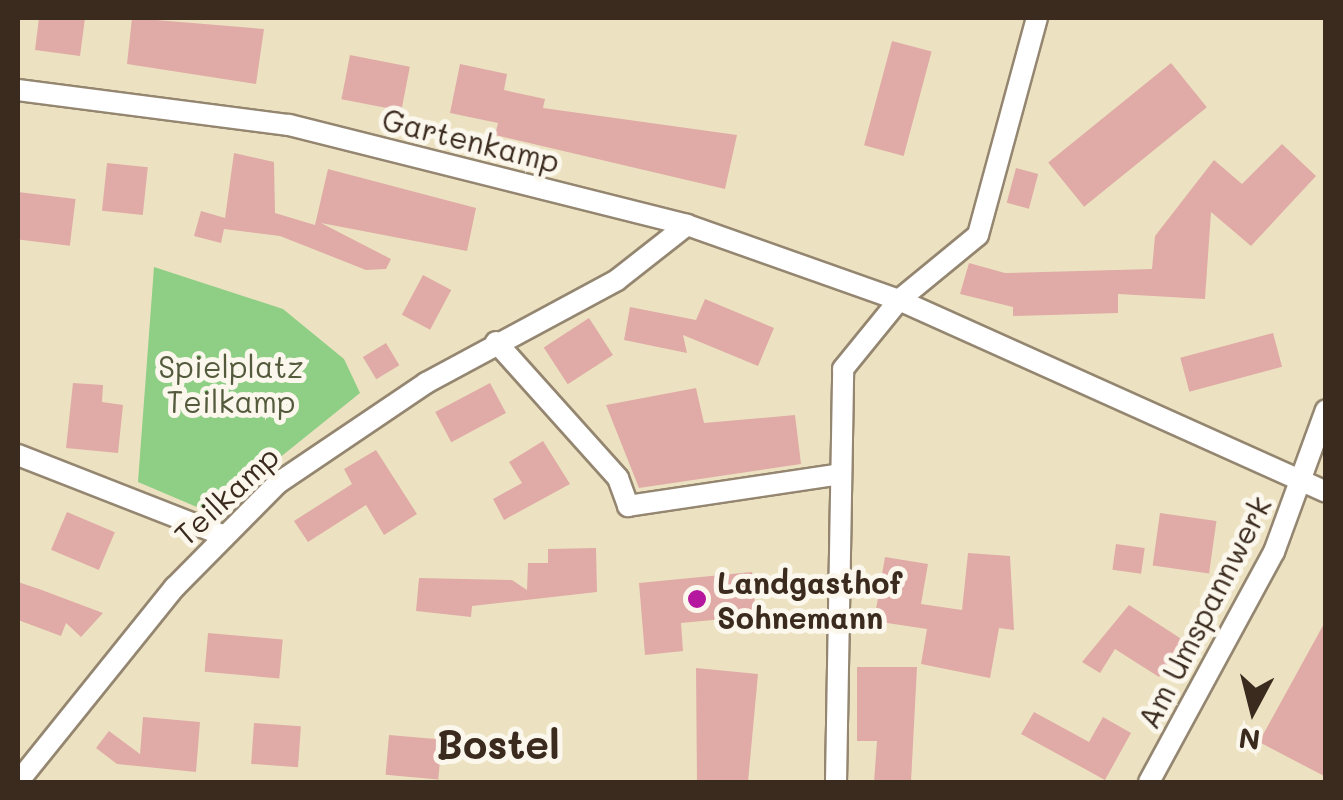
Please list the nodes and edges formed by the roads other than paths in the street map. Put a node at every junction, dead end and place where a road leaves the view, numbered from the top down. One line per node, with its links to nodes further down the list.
1 (1036, 18): 4 (street)
2 (18, 90): 3 (street, Gartenkamp)
3 (687, 226): 4 (street, Gartenkamp); 5 (street, Teilkamp)
4 (898, 300): 8 (street); 9 (street, Gartenkamp)
5 (496, 342): 8 (street); 11 (street, Teilkamp)
6 (1326, 410): 9 (street, Am Umspannwerk)
7 (18, 456): 11 (street)
8 (836, 476): 13 (street)
9 (1302, 482): 10 (street, Gartenkamp); 14 (street, Am Umspannwerk)
10 (1326, 492)
11 (222, 535): 12 (street, Teilkamp)
12 (18, 782)
13 (836, 782)
14 (1149, 782)

